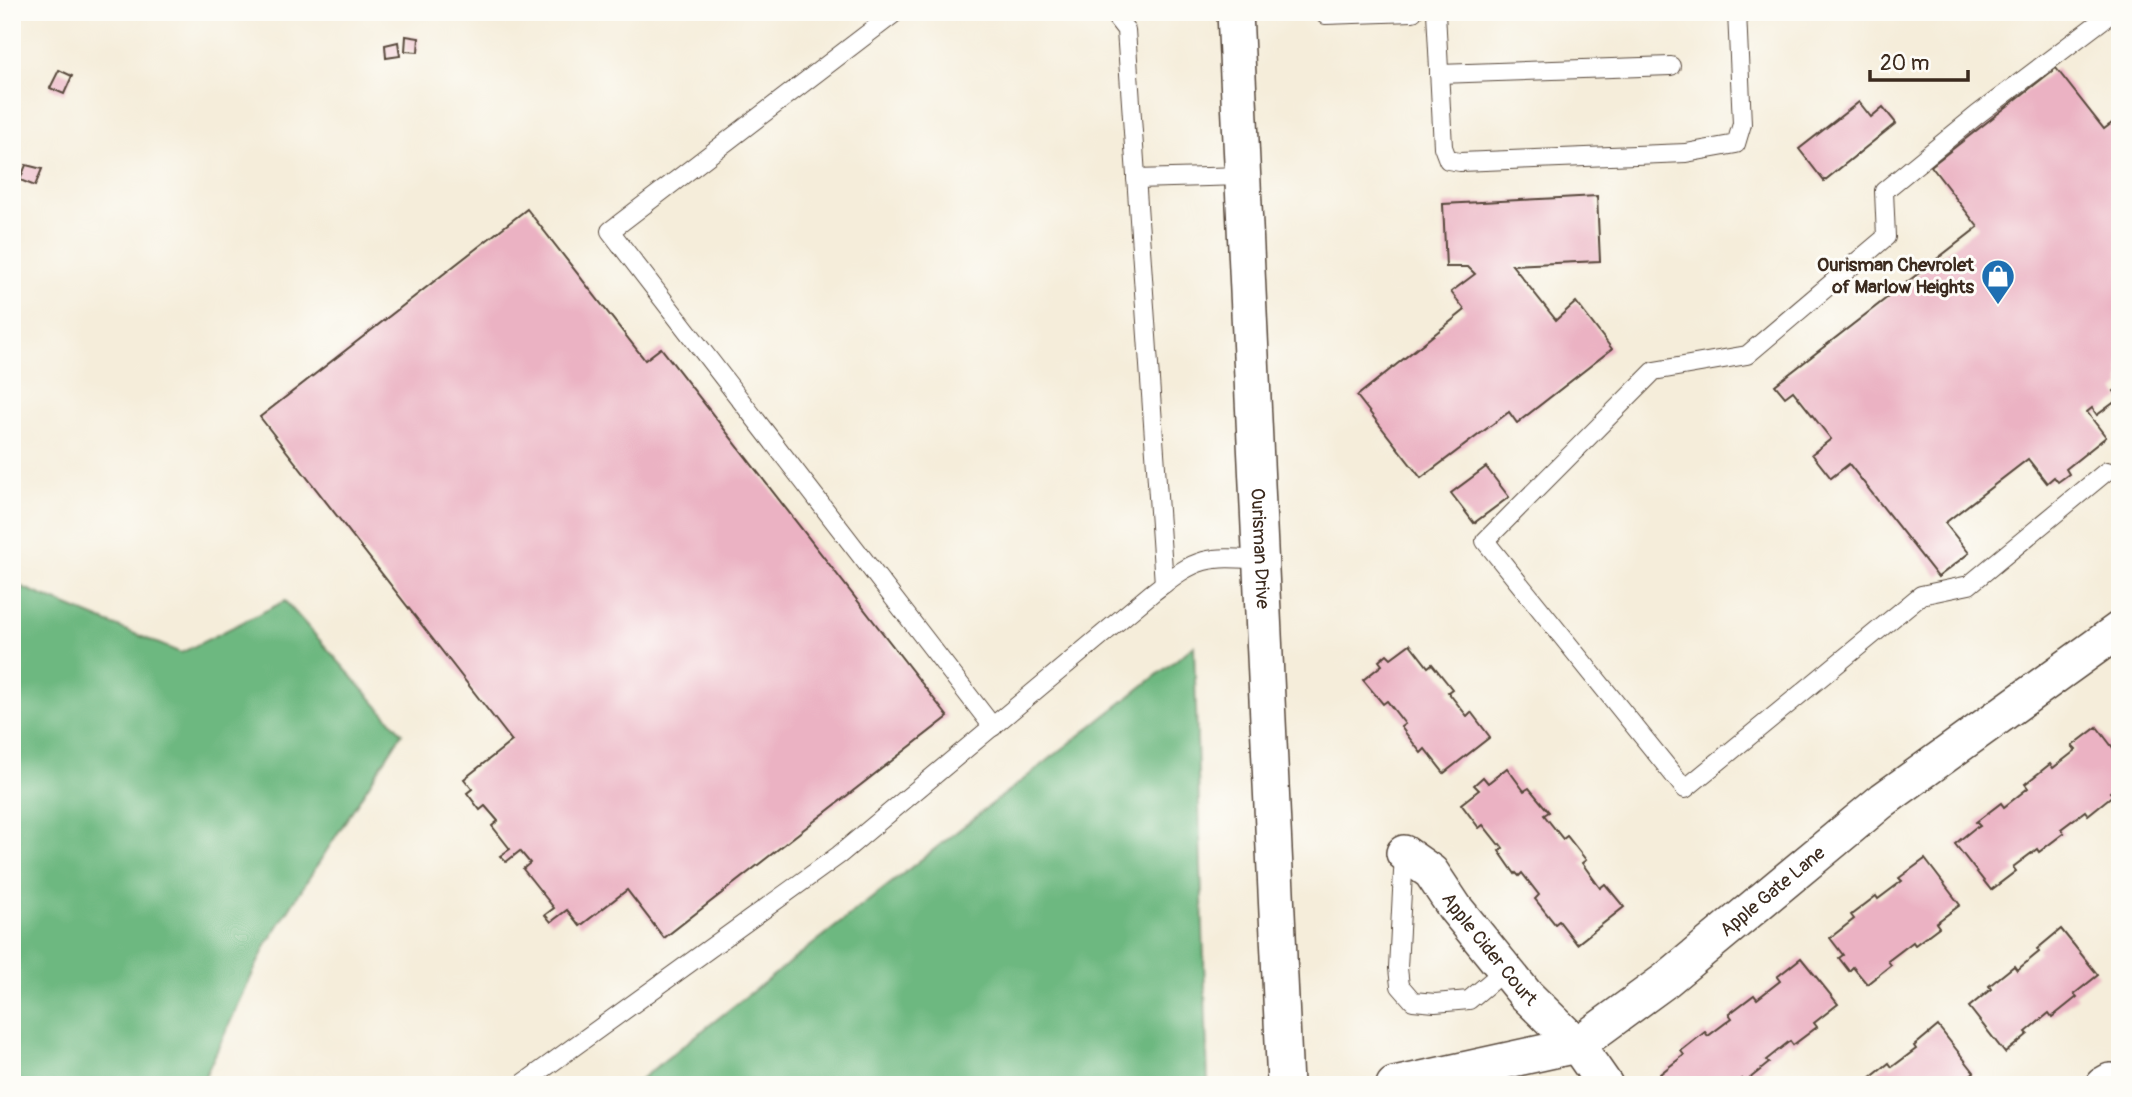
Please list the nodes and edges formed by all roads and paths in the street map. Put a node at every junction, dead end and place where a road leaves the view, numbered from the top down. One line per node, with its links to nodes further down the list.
1 (896, 12): 17 (lane)
2 (1112, 12): 12 (lane)
3 (1235, 12): 11 (street, Ourisman Drive)
4 (1413, 12): 8 (lane)
5 (1436, 12): 10 (lane)
6 (1737, 12): 10 (lane)
7 (2113, 12): 13 (lane)
8 (1325, 15)
9 (1671, 66): 10 (lane)
10 (1439, 74)
11 (1243, 176): 12 (lane); 14 (street, Ourisman Drive)
12 (1136, 179): 15 (lane)
13 (2107, 471)
14 (1261, 560): 15 (lane); 23 (street, Ourisman Drive)
15 (1164, 584): 17 (lane)
16 (2116, 636): 20 (street, Apple Gate Lane)
17 (993, 727): 22 (lane)
18 (1404, 853): 19 (street, Apple Cider Court); 19 (lane)
19 (1505, 970): 20 (street, Apple Cider Court)
20 (1577, 1045): 24 (street, Apple Gate Lane); 25 (street, Apple Cider Court)
21 (2120, 1082): 26 (street)
22 (521, 1085)
23 (1285, 1085)
24 (1394, 1085)
25 (1605, 1085)
26 (2104, 1085)

